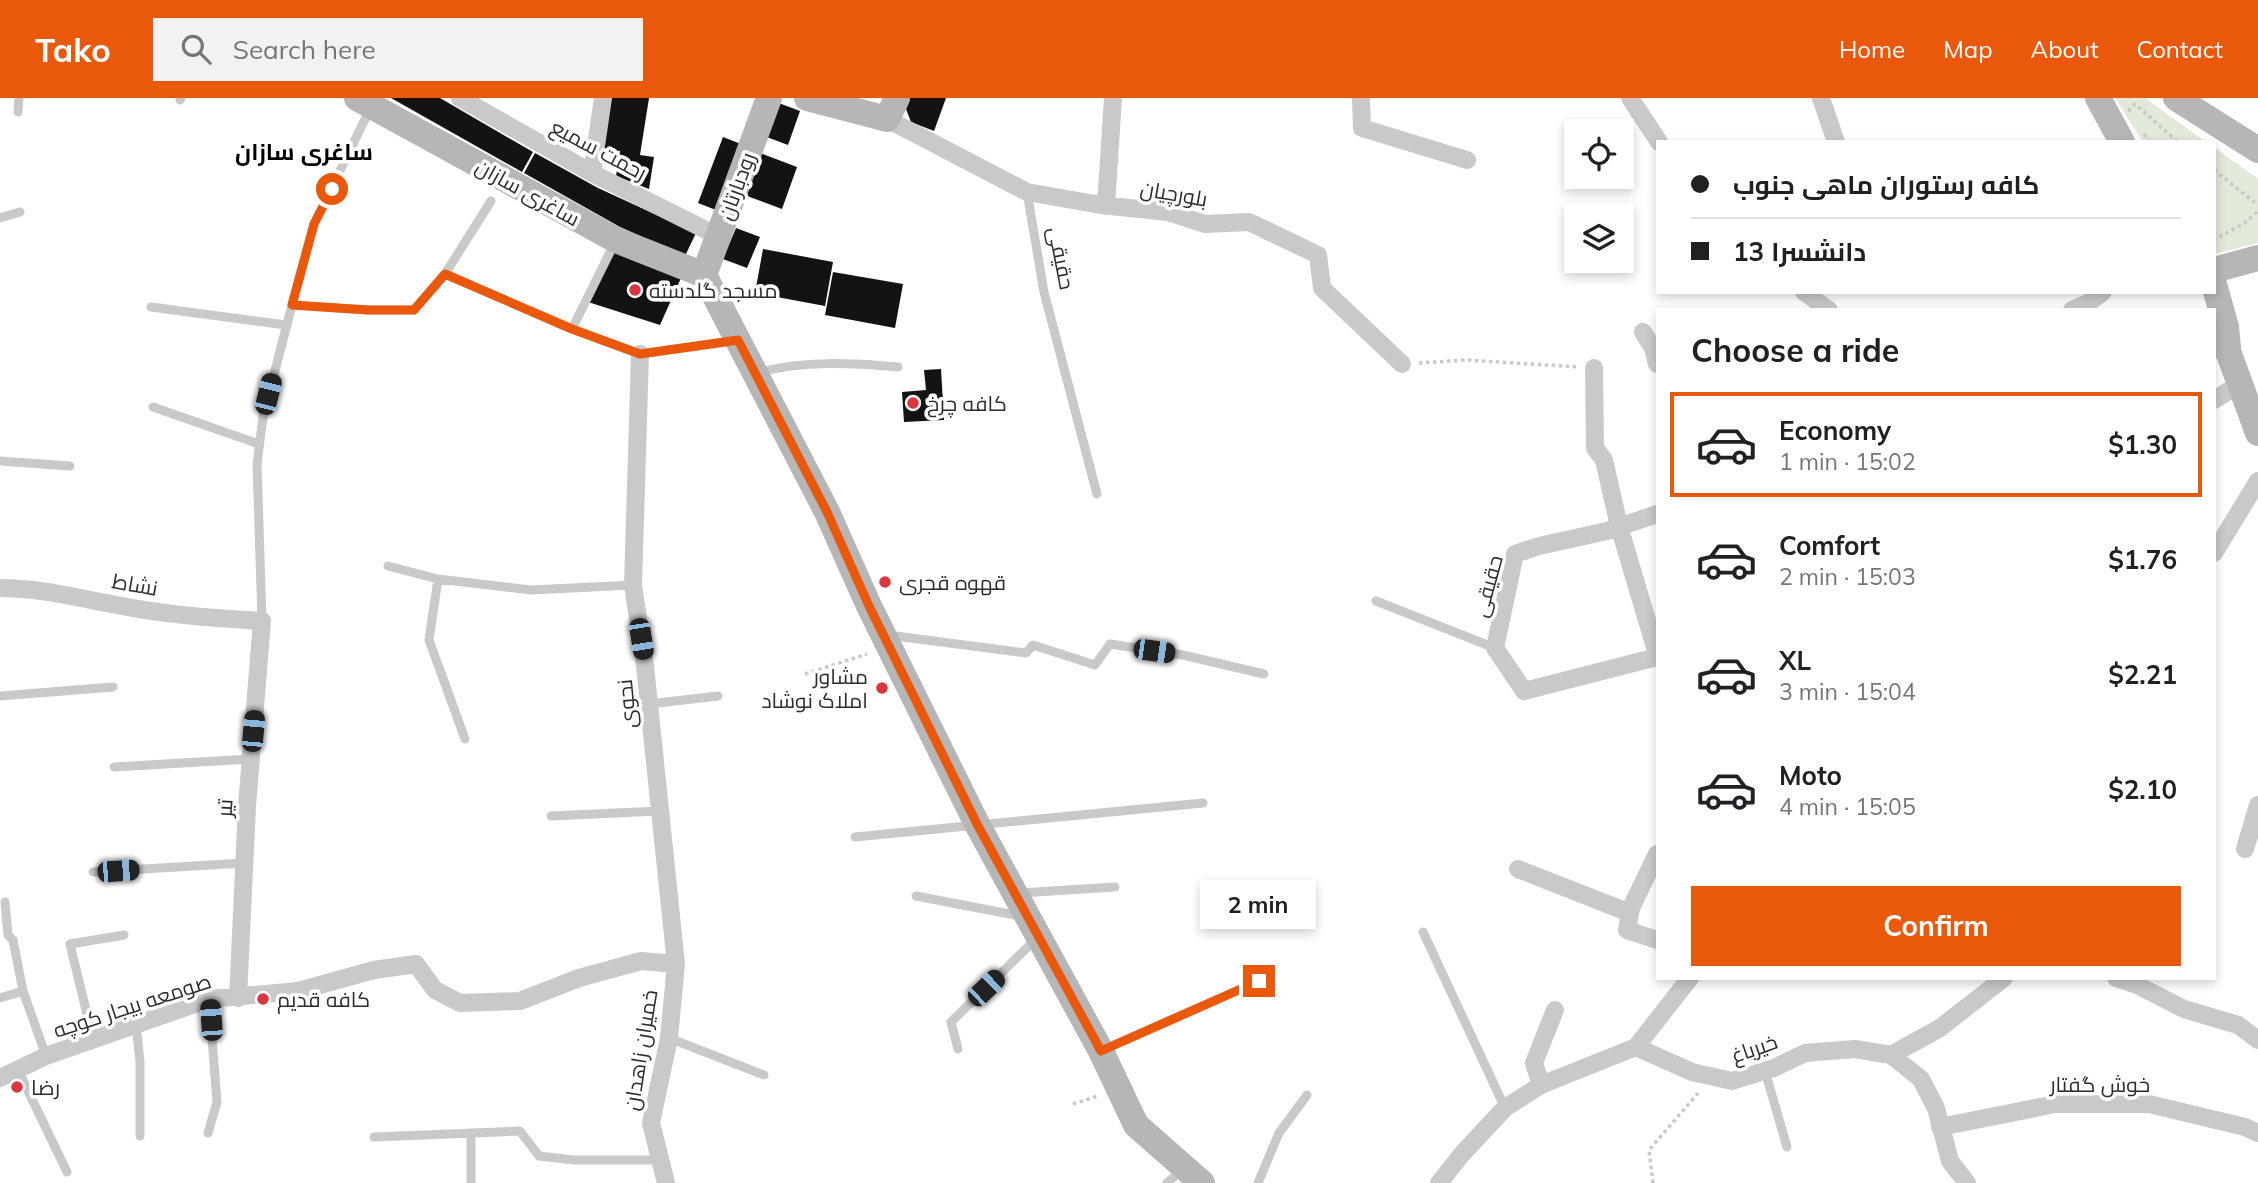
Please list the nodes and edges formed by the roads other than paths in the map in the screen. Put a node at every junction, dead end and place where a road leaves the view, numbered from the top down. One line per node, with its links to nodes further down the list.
1 (19, 98): 14 (lane)
2 (460, 98): 20 (street, رحمت سمیع)
3 (603, 98): 20 (street)
4 (769, 98): 26 (street, رودبارتان)
5 (807, 98): 13 (street)
6 (1113, 98): 23 (street)
7 (1362, 98): 19 (street)
8 (1630, 98): 16 (street)
9 (1821, 98): 17 (street)
10 (2098, 98): 15 (street)
11 (2176, 98): 18 (street)
12 (367, 101): 27 (street, ساغری سازان); 35 (lane)
13 (892, 108): 21 (street, بلورچیان)
14 (18, 112)
15 (2133, 131)
16 (1658, 140)
17 (1835, 140)
18 (2258, 150)
19 (1467, 160)
20 (592, 173): 26 (street, رحمت سمیع)
21 (1027, 192): 23 (street, بلورچیان); 59 (lane, حقیقی)
22 (491, 201): 30 (lane)
23 (1106, 206): 47 (street, بلورچیان)
24 (20, 212): 25 (lane)
25 (0, 218)
26 (718, 236): 31 (street, رودبارتان)
27 (616, 240): 31 (street, ساغری سازان); 40 (lane)
28 (2258, 258): 29 (street)
29 (2216, 269)
30 (445, 274): 35 (lane); 40 (lane)
31 (704, 275): 43 (street)
32 (2216, 291): 45 (street)
33 (1807, 294): 37 (street)
34 (2100, 294): 38 (street)
35 (292, 305): 39 (lane)
36 (151, 307): 39 (lane)
37 (1826, 308)
38 (2077, 308)
39 (286, 325): 55 (lane)
40 (572, 329): 44 (lane)
41 (1643, 332): 46 (street)
42 (2216, 333): 45 (street)
43 (738, 340): 44 (lane); 50 (street)
44 (640, 354): 65 (street, نحوی)
45 (2229, 354): 51 (street)
46 (1656, 360)
47 (1402, 364)
48 (898, 366): 50 (lane)
49 (1594, 368): 61 (street)
50 (756, 374): 69 (street)
51 (2241, 384): 52 (street); 54 (street)
52 (2216, 399)
53 (153, 407): 55 (lane)
54 (2258, 433)
55 (259, 444): 68 (lane)
56 (0, 461): 57 (lane)
57 (70, 466)
58 (2258, 481): 62 (street)
59 (1097, 494)
60 (1656, 514): 61 (street, حقیقی)
61 (1619, 526): 70 (street, حقیقی); 71 (street)
62 (2216, 550)
63 (388, 566): 64 (lane)
64 (438, 579): 65 (lane); 78 (lane)
65 (633, 585): 77 (street, نحوی)
66 (0, 587): 68 (street, نشاط)
67 (1376, 601): 70 (lane, حقیقی)
68 (262, 621): 79 (street, تیر)
69 (886, 640): 73 (lane); 85 (street)
70 (1494, 648): 72 (street)
71 (1656, 653)
72 (1656, 656)
73 (1265, 674)
74 (113, 688): 75 (lane)
75 (0, 695)
76 (718, 696): 77 (lane)
77 (649, 704): 83 (street, نحوی)
78 (466, 739)
79 (251, 759): 80 (lane); 89 (street, تیر)
80 (114, 767)
81 (1203, 803): 85 (lane)
82 (2258, 804): 87 (street)
83 (659, 811): 84 (lane); 101 (street, نحوی)
84 (551, 816)
85 (977, 824): 86 (lane); 93 (street)
86 (855, 837)
87 (2245, 849)
88 (1656, 856): 96 (street)
89 (244, 863): 91 (lane); 108 (street, تیر)
90 (1518, 869): 96 (street)
91 (93, 872)
92 (1115, 887): 93 (lane)
93 (1015, 893): 97 (street)
94 (916, 897): 97 (lane)
95 (5, 902): 106 (lane)
96 (1630, 914): 100 (street)
97 (1034, 927): 116 (lane); 117 (street)
98 (1423, 932): 126 (lane)
99 (124, 935): 113 (lane)
100 (1656, 940)
101 (676, 964): 108 (street, صومعه بیجار کوچه); 112 (street, خمیران زاهدان)
102 (1688, 980): 115 (street)
103 (2001, 980): 118 (street)
104 (2123, 980): 114 (street)
105 (1259, 981): 117 (lane)
106 (23, 991): 107 (lane); 119 (lane)
107 (0, 998)
108 (239, 998): 109 (street, صومعه بیجار کوچه)
109 (209, 999): 111 (street, صومعه بیجار کوچه); 128 (lane)
110 (1555, 1010): 124 (street)
111 (136, 1024): 113 (street, صومعه بیجار کوچه); 131 (lane)
112 (669, 1038): 122 (lane); 134 (street, خمیران زاهدان)
113 (93, 1039): 119 (street, صومعه بیجار کوچه)
114 (2258, 1040)
115 (1636, 1047): 121 (street, خیرباغ); 124 (street)
116 (958, 1049)
117 (1101, 1051): 136 (street)
118 (1891, 1055): 121 (street, خیرباغ); 127 (street)
119 (46, 1056): 120 (street, صومعه بیجار کوچه)
120 (18, 1070): 123 (street, صومعه بیجار کوچه); 135 (lane)
121 (1765, 1071): 133 (lane)
122 (764, 1075)
123 (0, 1078)
124 (1541, 1084): 126 (street)
125 (1307, 1095): 139 (lane)
126 (1505, 1108): 140 (street)
127 (1940, 1127): 130 (street, خوش گفتار); 141 (street)
128 (208, 1133)
129 (471, 1133): 132 (lane); 134 (lane); 137 (lane)
130 (2258, 1133)
131 (140, 1136)
132 (374, 1137)
133 (1787, 1147)
134 (660, 1160): 138 (street, خمیران زاهدان)
135 (67, 1172)
136 (1185, 1178)
137 (471, 1183)
138 (666, 1183)
139 (1258, 1183)
140 (1439, 1183)
141 (1967, 1183)

